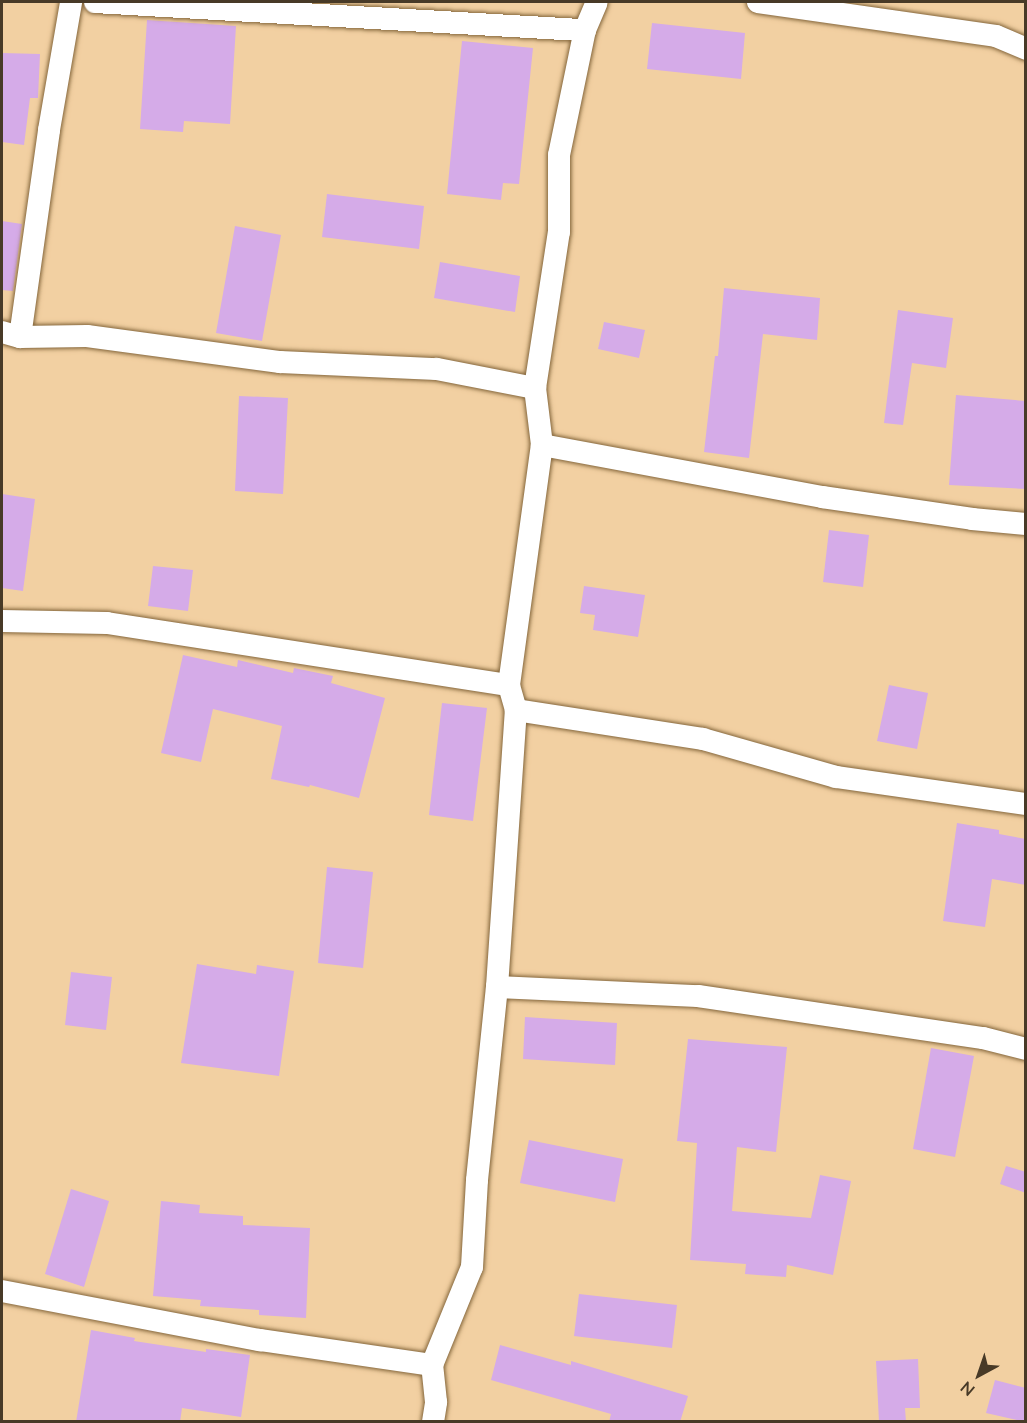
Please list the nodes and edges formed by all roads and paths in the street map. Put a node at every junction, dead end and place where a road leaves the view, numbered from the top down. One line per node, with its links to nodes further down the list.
1 (71, 2): 7 (street)
2 (95, 2): 5 (street)
3 (597, 2): 5 (street)
4 (758, 2): 6 (street)
5 (585, 30): 8 (street)
6 (1026, 49)
7 (11, 335): 8 (street)
8 (535, 388): 9 (street)
9 (542, 445): 10 (street); 12 (street)
10 (1026, 524)
11 (2, 621): 12 (street)
12 (509, 685): 13 (street)
13 (516, 710): 14 (street); 15 (street)
14 (1026, 804)
15 (497, 987): 16 (street); 18 (street)
16 (1026, 1049)
17 (2, 1291): 18 (street)
18 (432, 1365): 19 (street)
19 (433, 1422)

